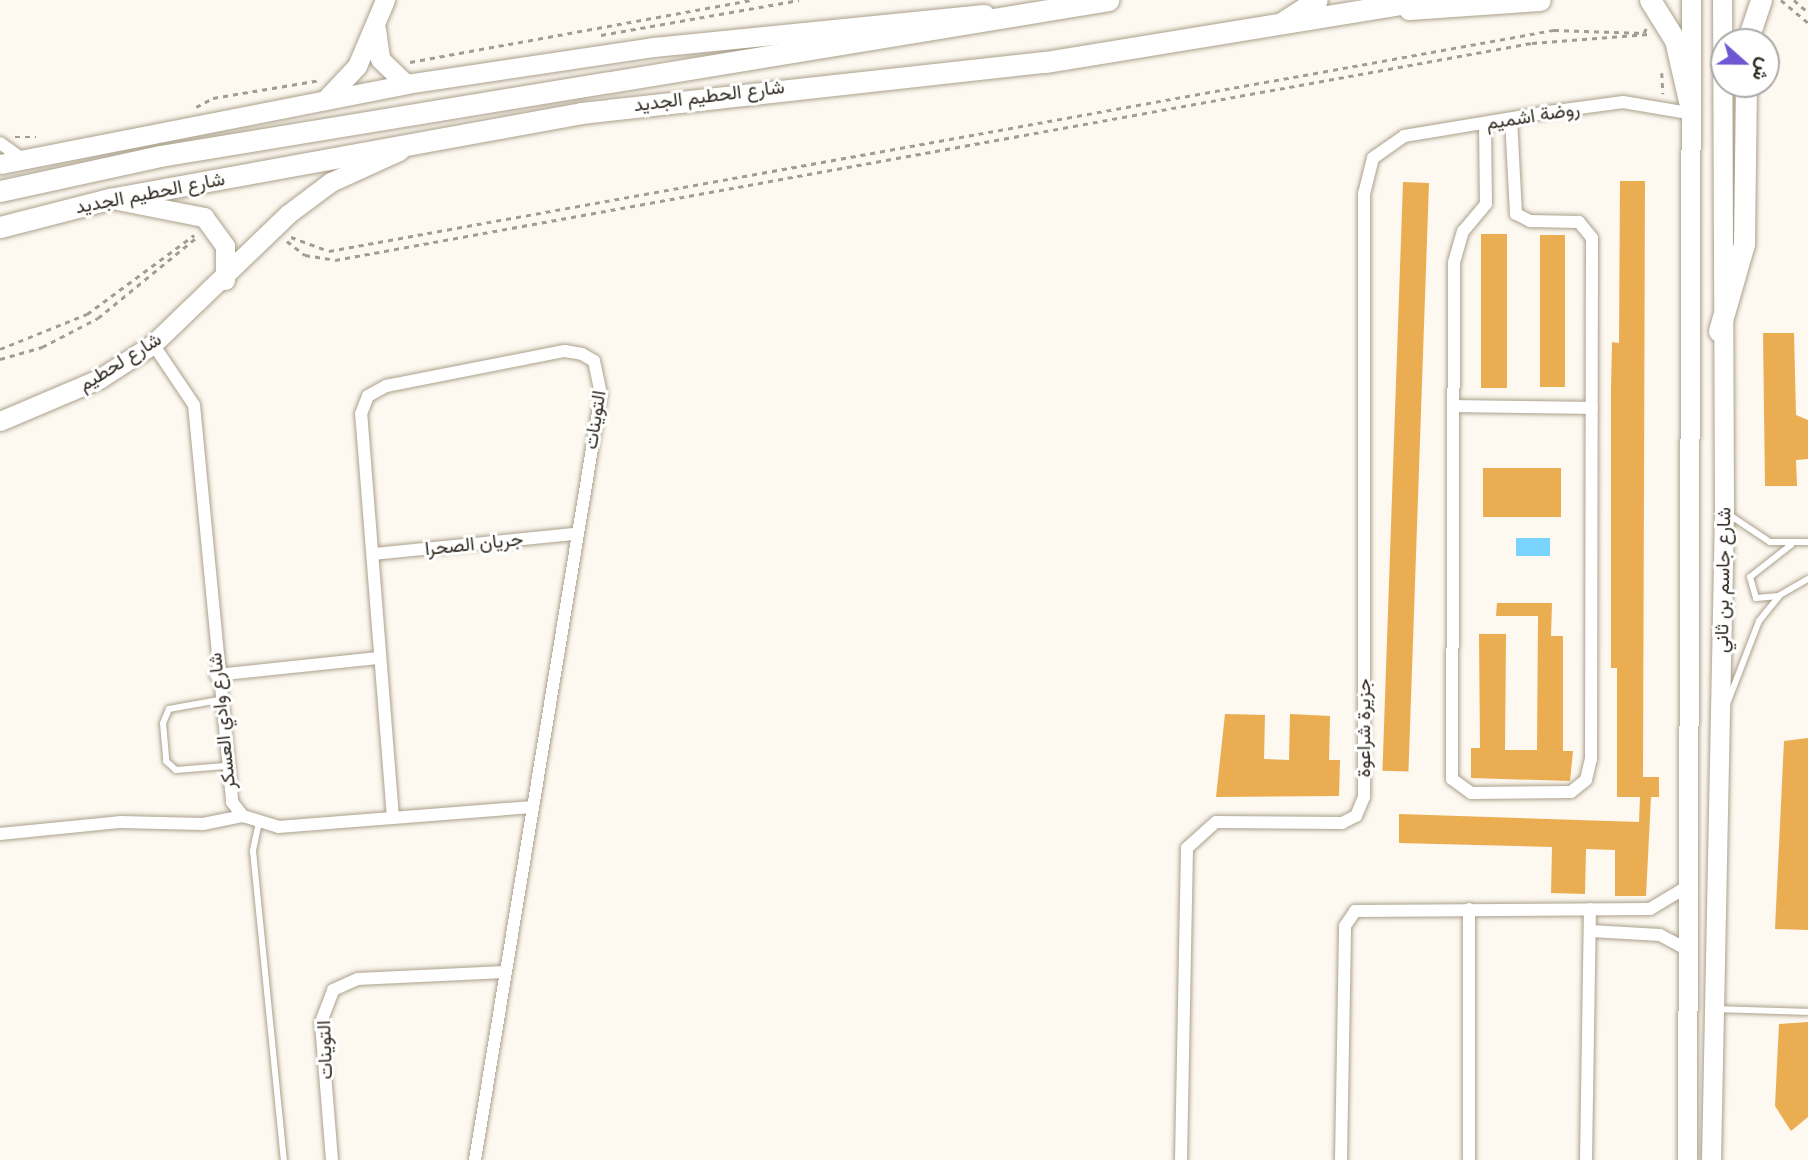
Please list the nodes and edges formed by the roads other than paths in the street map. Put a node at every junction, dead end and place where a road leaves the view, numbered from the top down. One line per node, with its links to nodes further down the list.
1 (385, 0): 13 (main road)
2 (1108, 0): 11 (main road, شارع الحطيم الجديد)
3 (1317, 0): 12 (main road)
4 (1423, 0): 10 (main road, شارع الحطيم الجديد)
5 (1540, 0): 10 (main road)
6 (1650, 0): 18 (main road)
7 (1691, 0): 18 (main road, شارع جاسم بن ثاني)
8 (1722, 0): 30 (main road, شارع جاسم بن ثاني)
9 (1761, 0): 14 (main road)
10 (1365, 11): 12 (main road, شارع الحطيم الجديد)
11 (1027, 15): 15 (main road); 26 (main road, شارع الحطيم الجديد)
12 (1279, 26): 21 (main road, شارع الحطيم الجديد)
13 (376, 28): 15 (main road); 16 (main road)
14 (1752, 28)
15 (406, 84): 16 (main road)
16 (328, 90): 24 (main road)
17 (1746, 98): 30 (main road)
18 (1688, 107): 19 (street, روضة اشميم); 52 (main road, شارع جاسم بن ثاني)
19 (1511, 119): 20 (street, روضة اشميم); 33 (street)
20 (1485, 123): 23 (street, روضة اشميم); 32 (street)
21 (419, 142): 27 (main road, شارع الحطيم الجديد); 29 (main road, شارع لحطيم)
22 (0, 143): 24 (street)
23 (1381, 148): 64 (street, جزيرة شراعوة)
24 (22, 159): 25 (main road)
25 (0, 164)
26 (0, 191)
27 (109, 199): 28 (main road, شارع الحطيم الجديد); 29 (main road)
28 (0, 227)
29 (225, 280): 31 (main road, شارع لحطيم)
30 (1719, 331): 35 (main road, شارع جاسم بن ثاني)
31 (153, 344): 34 (main road, شارع لحطيم); 43 (street, شارع وادي العسكر)
32 (1455, 405): 33 (street); 33 (street)
33 (1592, 408)
34 (0, 422)
35 (1724, 510): 38 (lane); 45 (main road, شارع جاسم بن ثاني)
36 (575, 534): 39 (street, جريان الصحرا); 39 (street, التوينات); 47 (street, التوينات)
37 (1808, 542): 38 (lane)
38 (1791, 545): 41 (lane)
39 (373, 554): 42 (street, التوينات)
40 (1808, 579): 41 (lane)
41 (1780, 595): 45 (lane)
42 (379, 658): 43 (street); 49 (street, التوينات)
43 (216, 675): 44 (street, شارع وادي العسكر)
44 (219, 701): 46 (street, شارع وادي العسكر); 46 (lane)
45 (1721, 722): 58 (main road, شارع جاسم بن ثاني)
46 (225, 766): 48 (street, شارع وادي العسكر)
47 (532, 807): 49 (street, شارع وادي العسكر); 57 (street, التوينات)
48 (243, 816): 50 (street, شارع وادي العسكر); 51 (street)
49 (393, 818): 50 (street, شارع وادي العسكر)
50 (259, 822): 61 (lane)
51 (0, 834)
52 (1685, 888): 54 (street); 56 (main road, شارع جاسم بن ثاني)
53 (1469, 909): 54 (street); 65 (street); 66 (street)
54 (1590, 909): 55 (street)
55 (1591, 932): 56 (street); 67 (street)
56 (1686, 949): 60 (main road, شارع جاسم بن ثاني)
57 (504, 972): 62 (street, التوينات); 63 (street, التوينات)
58 (1712, 1009): 59 (lane); 70 (main road, شارع جاسم بن ثاني)
59 (1808, 1012)
60 (1687, 1134): 68 (main road); 69 (main road, شارع جاسم بن ثاني)
61 (284, 1160)
62 (332, 1160)
63 (475, 1160)
64 (1181, 1160)
65 (1341, 1160)
66 (1469, 1160)
67 (1586, 1160)
68 (1679, 1160)
69 (1687, 1160)
70 (1713, 1160)

